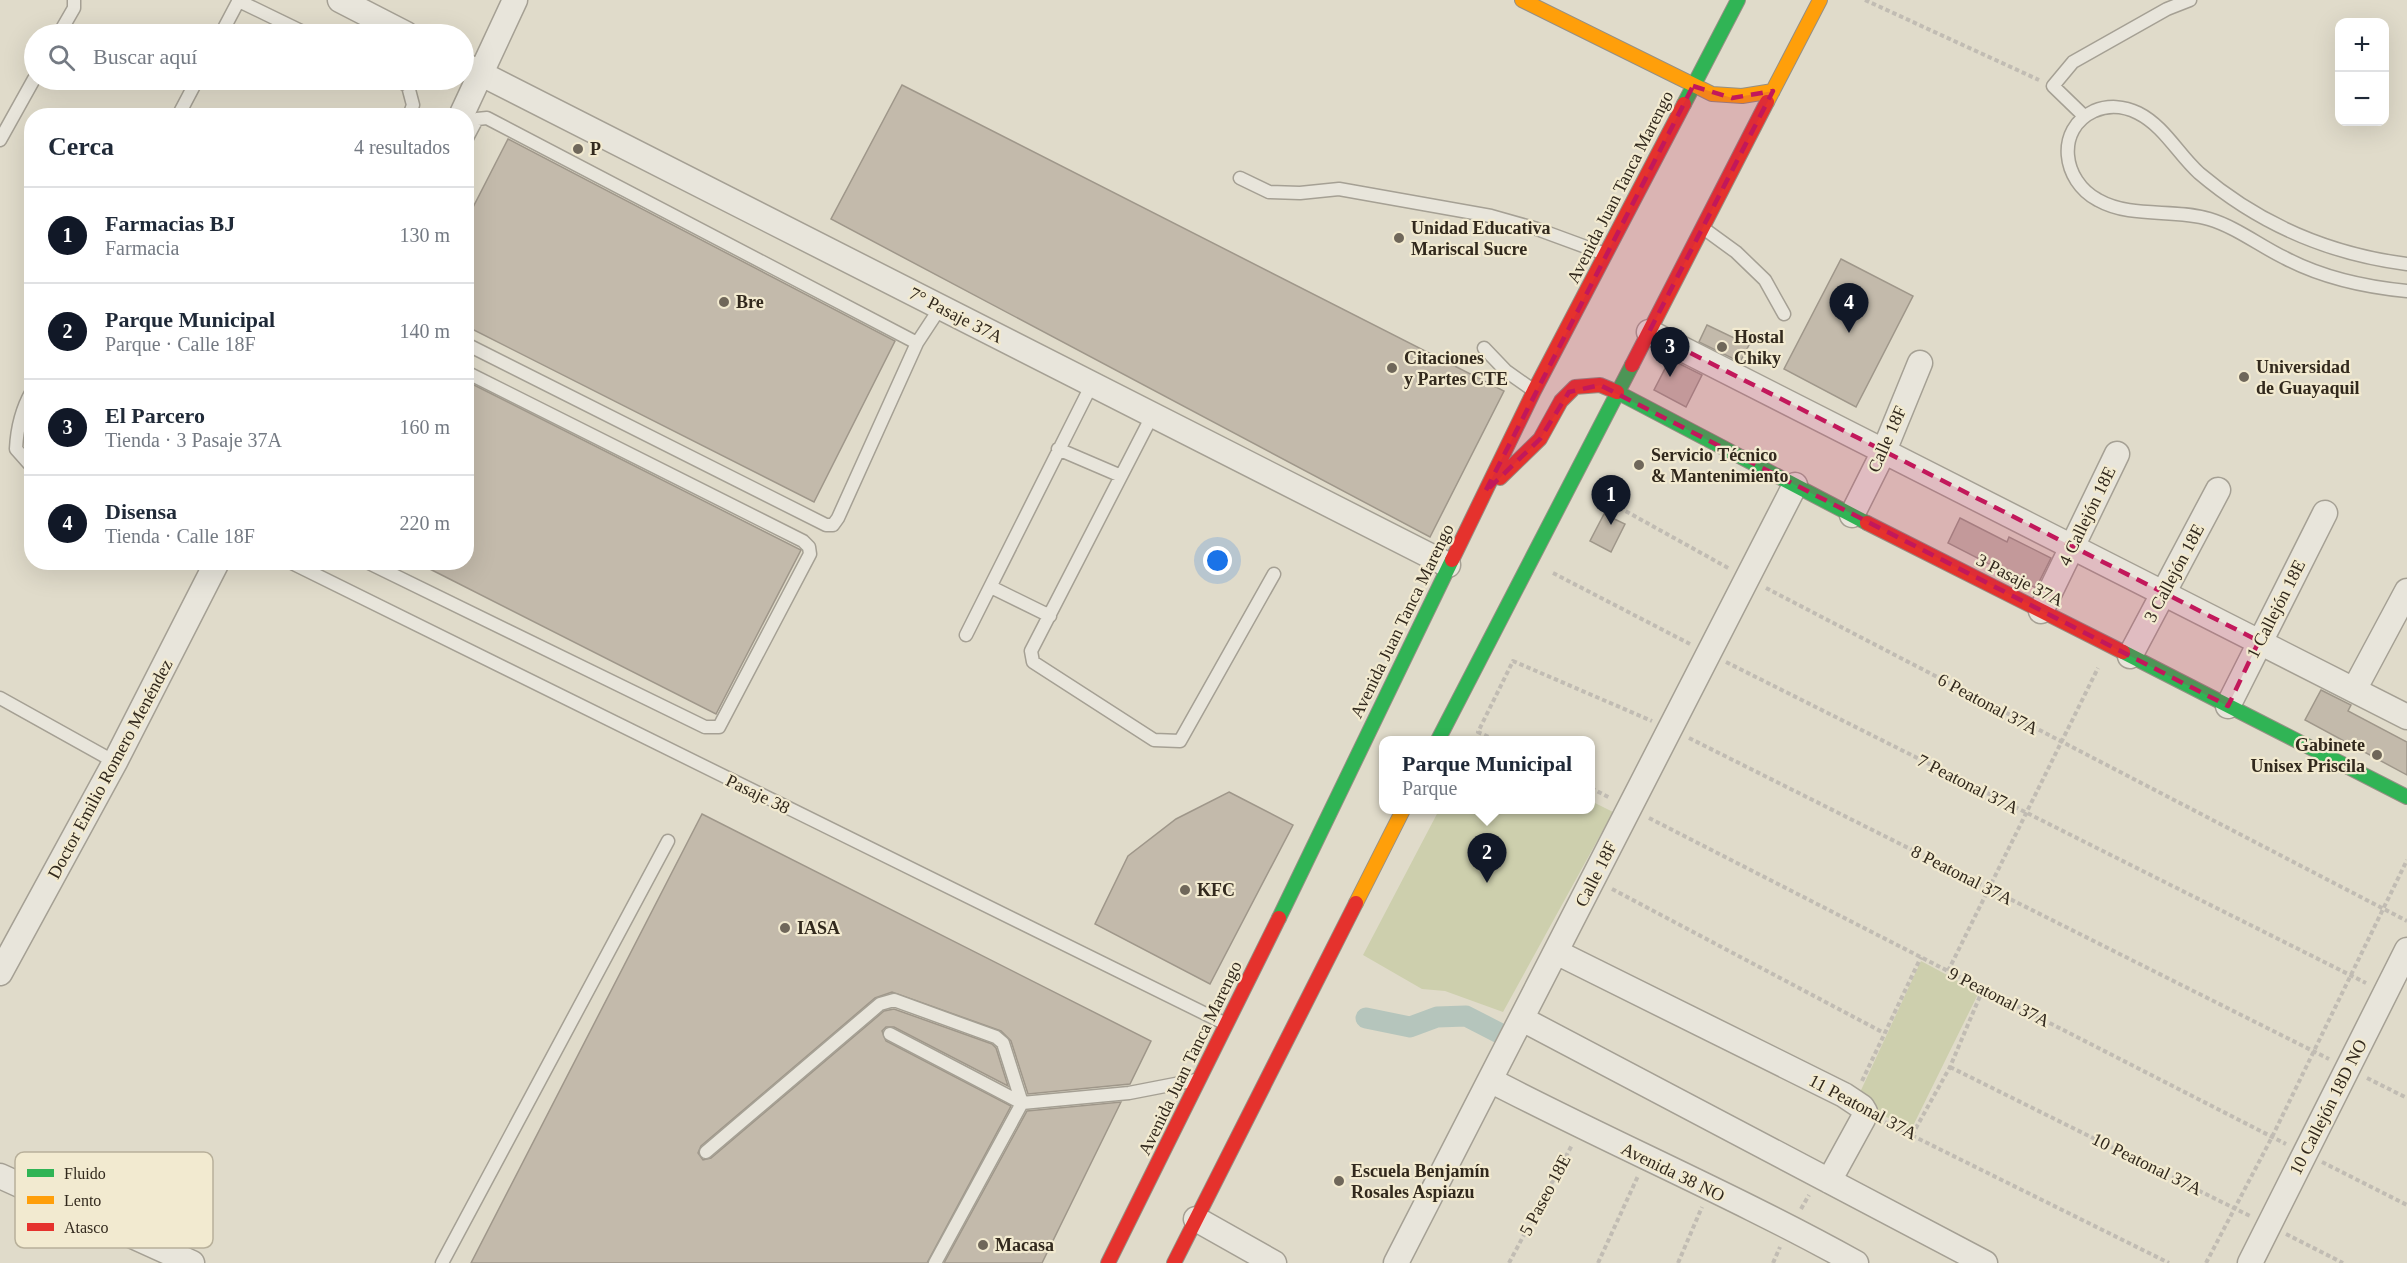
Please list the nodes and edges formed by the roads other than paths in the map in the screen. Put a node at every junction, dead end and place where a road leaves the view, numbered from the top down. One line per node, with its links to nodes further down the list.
1 (74, 0): 9 (lane)
2 (340, 0): 12 (street)
3 (515, 0): 13 (street)
4 (1522, 0): 15 (main road)
5 (1738, 0): 15 (main road, Avenida Juan Tanca Marengo)
6 (1820, 0): 20 (main road)
7 (2190, 0): 24 (lane)
8 (239, 1): 10 (lane); 11 (lane)
9 (65, 24)
10 (226, 24)
11 (286, 24)
12 (387, 24)
13 (474, 68)
14 (474, 71): 32 (street, 7° Pasaje 37A)
15 (1693, 86): 20 (main road); 29 (main road, Avenida Juan Tanca Marengo)
16 (28, 90): 26 (lane)
17 (192, 90): 21 (lane)
18 (409, 90): 22 (lane)
19 (468, 90): 23 (street)
20 (1773, 91): 28 (main road)
21 (182, 108)
22 (412, 108)
23 (463, 108)
24 (2084, 116): 30 (lane); 31 (lane)
25 (474, 125): 35 (lane)
26 (0, 140)
27 (1240, 178): 29 (lane)
28 (1702, 228): 33 (lane); 34 (main road)
29 (1606, 254): 41 (main road, Avenida Juan Tanca Marengo)
30 (2407, 264)
31 (2407, 291)
32 (940, 308): 35 (lane); 40 (street, 7° Pasaje 37A)
33 (1784, 314)
34 (1649, 332): 42 (main road); 46 (street)
35 (917, 343): 37 (lane)
36 (1484, 348): 41 (lane)
37 (474, 349)
38 (1920, 363): 46 (street, Calle 18F)
39 (474, 376): 59 (lane)
40 (1092, 384): 44 (street, 7° Pasaje 37A); 45 (lane)
41 (1534, 391): 52 (main road, Avenida Juan Tanca Marengo)
42 (1617, 392): 50 (main road, 3 Pasaje 37A); 52 (main road, 3 Pasaje 37A); 73 (main road)
43 (24, 404): 48 (lane)
44 (1152, 416): 49 (lane); 56 (street, 7° Pasaje 37A)
45 (1058, 448): 49 (lane); 61 (lane)
46 (1884, 451): 54 (street, Calle 18F); 55 (street)
47 (2117, 454): 55 (street, 4 Callejón 18E)
48 (24, 458)
49 (1121, 476): 65 (lane)
50 (1795, 485): 54 (main road, 3 Pasaje 37A); 79 (street, Calle 18F)
51 (2218, 490): 63 (street, 3 Callejón 18E)
52 (1485, 492): 56 (main road, Avenida Juan Tanca Marengo)
53 (2325, 513): 67 (street, 1 Callejón 18E)
54 (1852, 515): 64 (main road, 3 Pasaje 37A)
55 (2073, 547): 63 (street); 64 (street, 4 Callejón 18E)
56 (1448, 566): 82 (main road, Avenida Juan Tanca Marengo)
57 (213, 570): 74 (street, Doctor Emilio Romero Menéndez)
58 (306, 570): 82 (lane, Pasaje 38)
59 (383, 570)
60 (1274, 574): 65 (lane)
61 (991, 587): 65 (lane); 66 (lane)
62 (2407, 591): 69 (street)
63 (2163, 593): 67 (street); 68 (street, 3 Callejón 18E)
64 (2041, 611): 68 (main road, 3 Pasaje 37A)
65 (1050, 616)
66 (966, 635)
67 (2259, 641): 69 (street); 71 (street, 1 Callejón 18E)
68 (2120, 651): 71 (main road, 3 Pasaje 37A)
69 (2354, 690): 72 (street)
70 (0, 698): 74 (lane)
71 (2228, 706): 75 (main road, 3 Pasaje 37A)
72 (2407, 717)
73 (1441, 736)
74 (115, 762): 80 (street, Doctor Emilio Romero Menéndez)
75 (2407, 797)
76 (1401, 814): 91 (main road)
77 (668, 841): 94 (lane)
78 (2407, 950): 102 (street, 10 Callejón 18D NO)
79 (1557, 952): 81 (street, Calle 18F); 89 (street, 11 Peatonal 37A)
80 (0, 974)
81 (1522, 1019): 85 (street, Calle 18F); 89 (street)
82 (1227, 1025): 84 (main road, Avenida Juan Tanca Marengo)
83 (890, 1034): 86 (lane)
84 (1200, 1079): 86 (lane); 96 (main road, Avenida Juan Tanca Marengo)
85 (1491, 1080): 99 (street, Calle 18F); 100 (street, Avenida 38 NO)
86 (1022, 1103): 87 (lane); 95 (lane)
87 (706, 1152)
88 (0, 1176): 90 (street)
89 (1824, 1179): 101 (street)
90 (15, 1183)
91 (1196, 1219): 97 (main road); 98 (street)
92 (159, 1248): 93 (street)
93 (192, 1263)
94 (442, 1263)
95 (935, 1263)
96 (1108, 1263)
97 (1174, 1263)
98 (1274, 1263)
99 (1396, 1263)
100 (1856, 1263)
101 (1985, 1263)
102 (2250, 1263)

